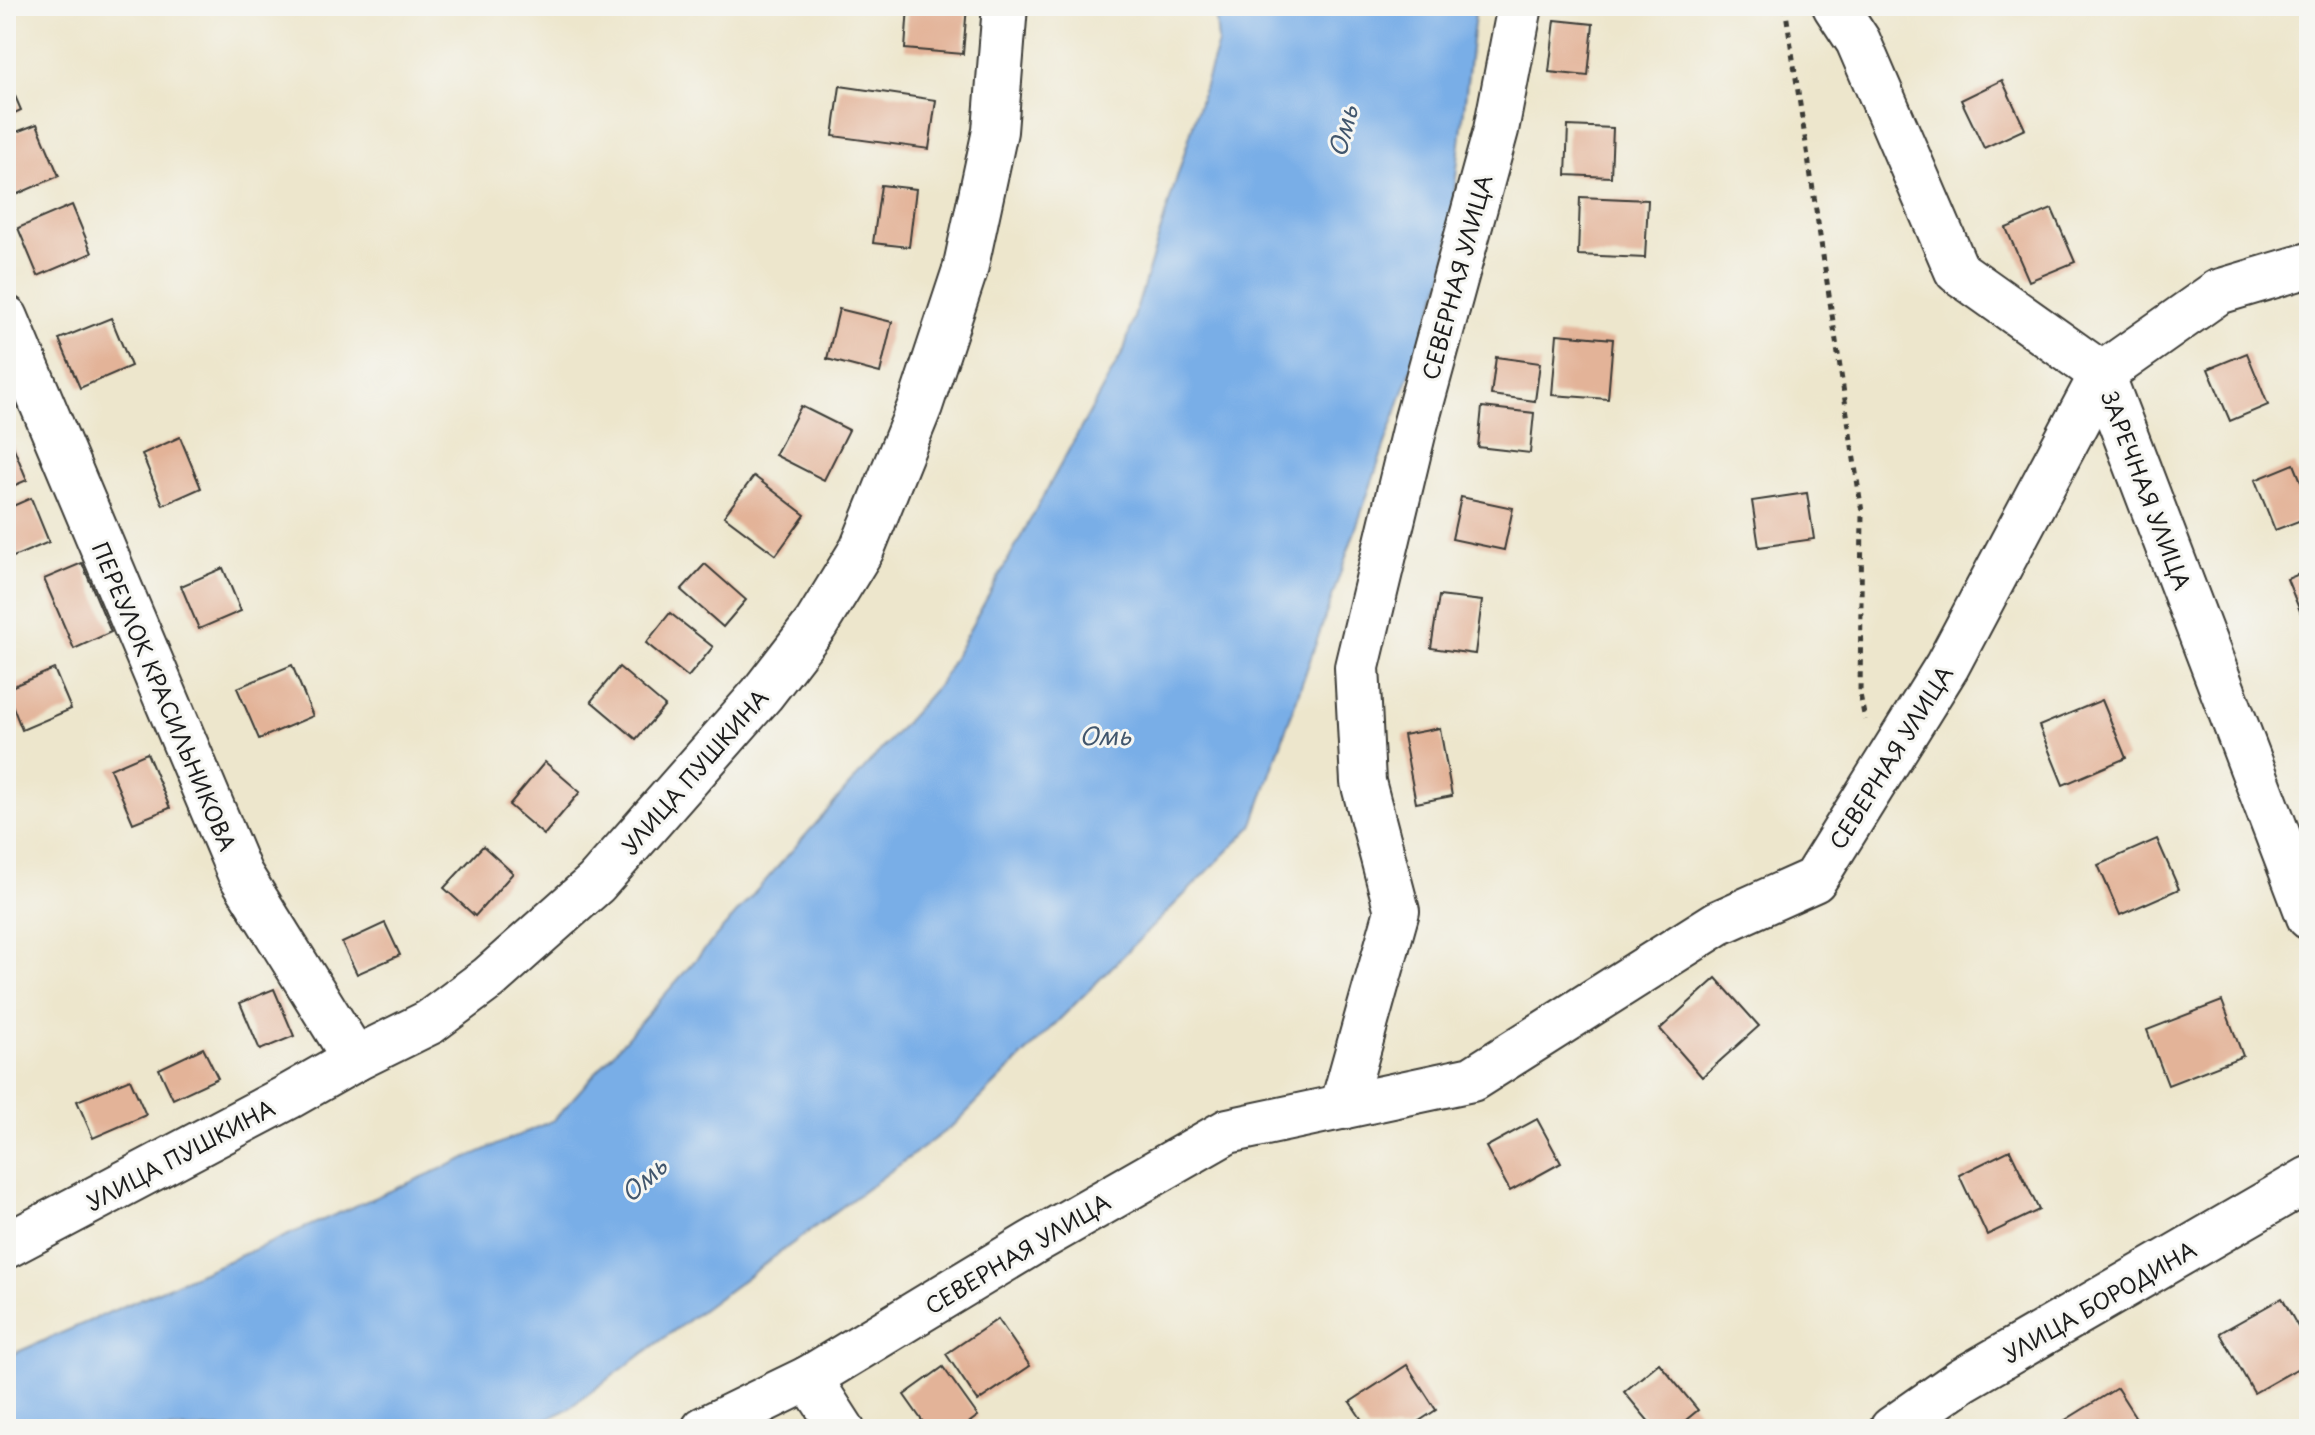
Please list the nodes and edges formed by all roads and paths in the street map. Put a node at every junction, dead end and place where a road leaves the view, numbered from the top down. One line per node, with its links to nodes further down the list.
1 (1005, 6): 10 (street, УЛИЦА ПУШКИНА)
2 (1520, 6): 11 (street, СЕВЕРНАЯ УЛИЦА)
3 (1785, 6): 8 (path)
4 (1846, 24): 7 (street, ЗАРЕЧНАЯ УЛИЦА)
5 (2309, 265): 7 (street, СЕВЕРНАЯ УЛИЦА)
6 (6, 318): 10 (street, ПЕРЕУЛОК КРАСИЛЬНИКОВА)
7 (2102, 374): 8 (street, СЕВЕРНАЯ УЛИЦА); 9 (street, ЗАРЕЧНАЯ УЛИЦА)
8 (1876, 780): 11 (street, СЕВЕРНАЯ УЛИЦА)
9 (2309, 917)
10 (355, 1059): 13 (street, УЛИЦА ПУШКИНА)
11 (1342, 1107): 14 (street, СЕВЕРНАЯ УЛИЦА)
12 (2309, 1179): 17 (street, УЛИЦА БОРОДИНА)
13 (6, 1246)
14 (809, 1378): 15 (street, СЕВЕРНАЯ УЛИЦА); 16 (street)
15 (704, 1429)
16 (842, 1429)
17 (1892, 1429)

